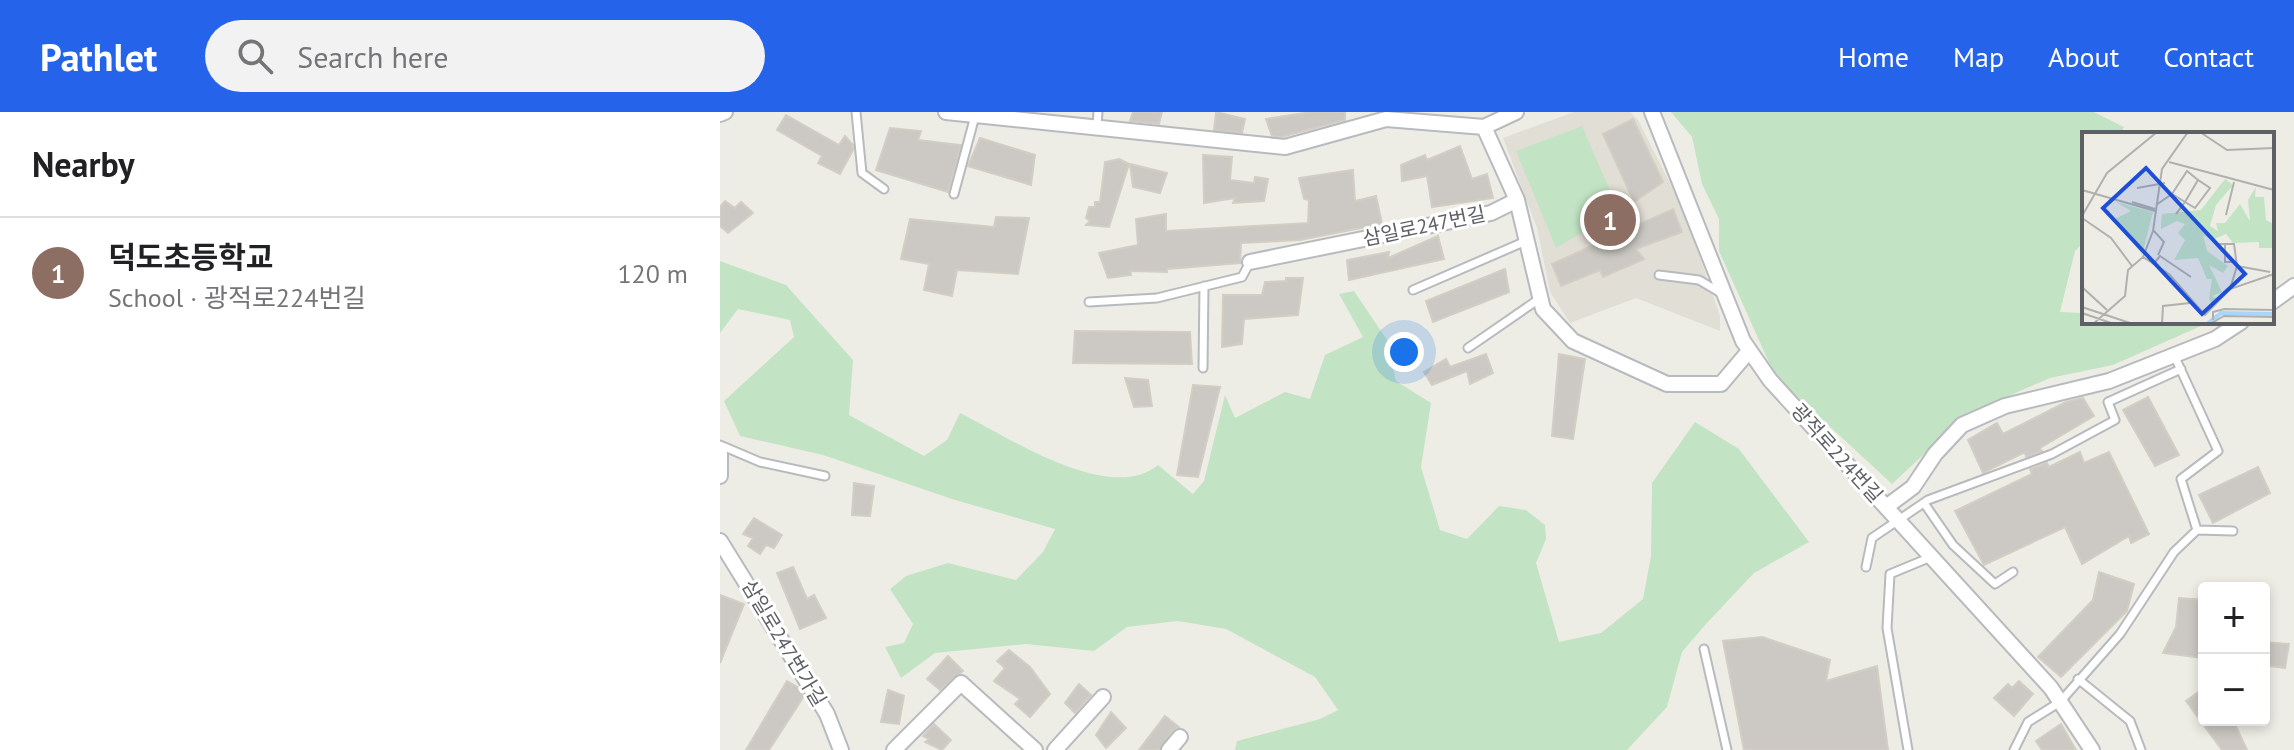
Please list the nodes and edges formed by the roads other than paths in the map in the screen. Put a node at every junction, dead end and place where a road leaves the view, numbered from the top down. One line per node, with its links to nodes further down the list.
1 (856, 112): 8 (lane)
2 (946, 112): 5 (street)
3 (1516, 112): 7 (street)
4 (1652, 112): 17 (street, 광적로224번길)
5 (975, 116): 6 (street); 9 (lane)
6 (1097, 118): 7 (street)
7 (1484, 127): 10 (street)
8 (884, 189)
9 (954, 194)
10 (1517, 200): 11 (street); 12 (street, 삼일로247번길)
11 (1528, 240): 16 (lane); 18 (street)
12 (1250, 262): 14 (lane)
13 (1659, 275): 17 (lane)
14 (1204, 286): 20 (lane); 25 (lane)
15 (2294, 286): 19 (street)
16 (1413, 290)
17 (1724, 295): 23 (street, 광적로224번길)
18 (1541, 298): 22 (lane); 23 (street)
19 (2274, 301)
20 (1089, 302)
21 (2238, 324): 24 (street)
22 (1468, 348)
23 (1749, 351): 32 (street, 광적로224번길)
24 (2174, 355): 26 (lane); 32 (street)
25 (1203, 368)
26 (2181, 369): 31 (lane); 34 (lane)
27 (720, 445): 30 (lane)
28 (720, 453): 29 (street)
29 (720, 476)
30 (825, 476)
31 (1924, 503): 33 (lane); 39 (lane)
32 (1886, 507): 33 (street, 광적로224번길)
33 (1897, 519): 37 (street, 광적로224번길); 38 (lane)
34 (2197, 530): 35 (lane); 41 (lane)
35 (2233, 531)
36 (720, 541): 45 (street, 삼일로247번가길)
37 (1931, 557): 43 (street, 광적로224번길); 51 (lane)
38 (1866, 567)
39 (2013, 572)
40 (1704, 649): 50 (lane)
41 (2078, 679): 43 (lane); 54 (lane)
42 (1103, 697): 48 (street)
43 (2060, 702): 52 (lane); 53 (street, 광적로224번길)
44 (1180, 737): 49 (street)
45 (841, 750)
46 (894, 750): 47 (street)
47 (1035, 750)
48 (1055, 750)
49 (1169, 750)
50 (1727, 750)
51 (1908, 750)
52 (2014, 750)
53 (2092, 750)
54 (2141, 750)

